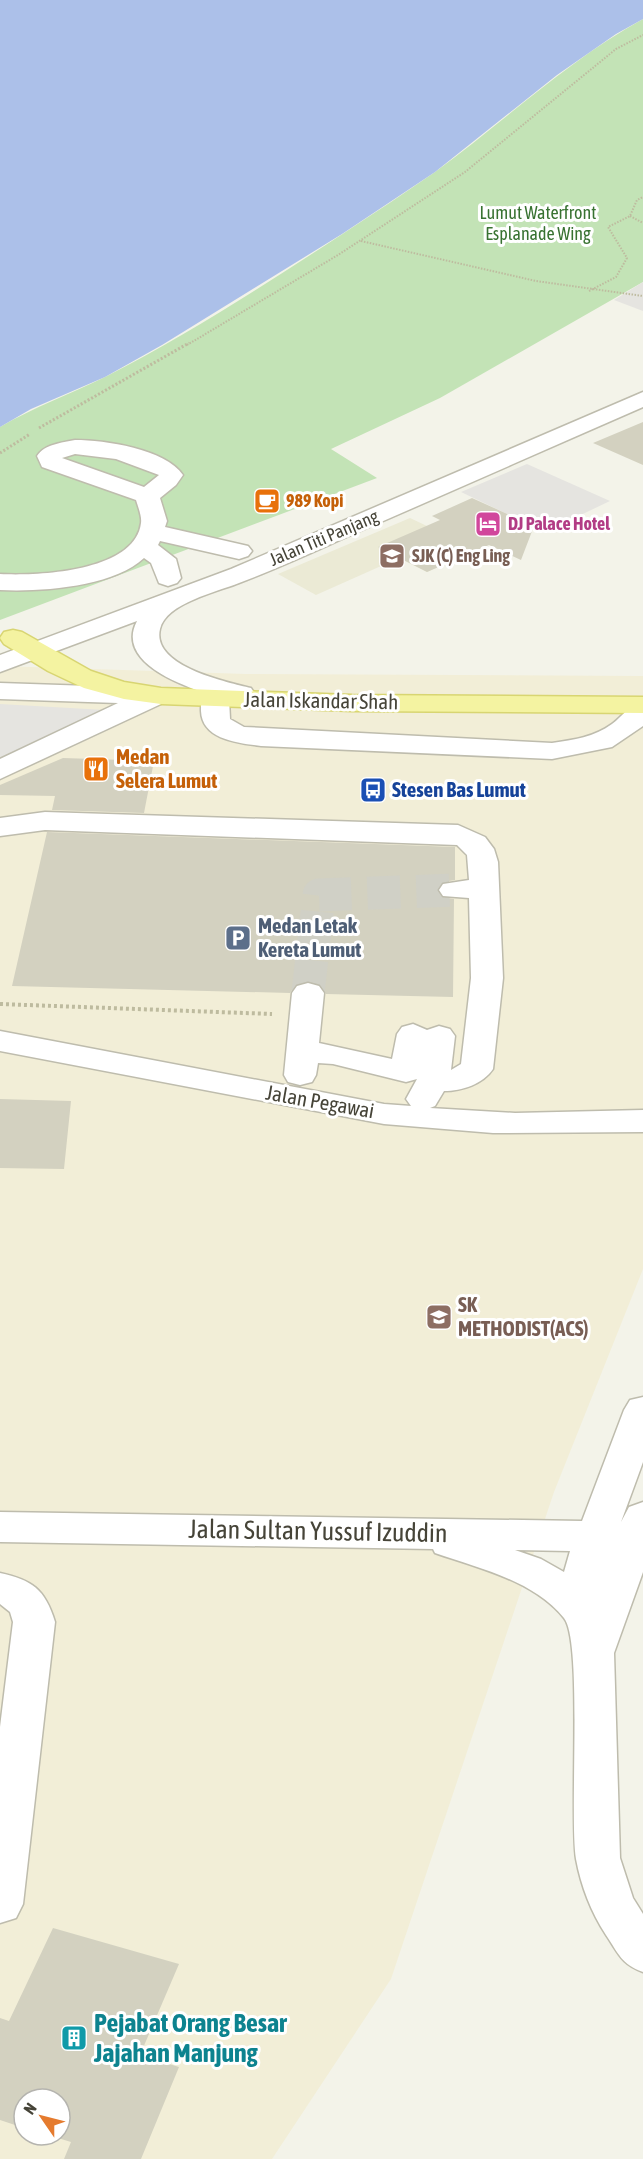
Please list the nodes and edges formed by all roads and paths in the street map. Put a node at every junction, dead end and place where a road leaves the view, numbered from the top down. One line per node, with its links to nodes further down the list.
1 (643, 35): 5 (path)
2 (643, 197): 3 (path)
3 (630, 216): 4 (path); 6 (path)
4 (643, 223)
5 (360, 241): 6 (path); 10 (path)
6 (588, 291): 7 (path)
7 (643, 296)
8 (643, 379): 13 (street, Jalan Titi Panjang)
9 (643, 399): 15 (street, Jalan Titi Panjang)
10 (0, 453)
11 (147, 496): 12 (street)
12 (149, 539): 13 (street); 14 (street); 15 (street)
13 (239, 551): 15 (street, Jalan Titi Panjang)
14 (0, 582)
15 (168, 590): 16 (street, Jalan Titi Panjang); 21 (street)
16 (16, 644): 17 (street, Jalan Titi Panjang); 20 (main road, Jalan Iskandar Shah)
17 (0, 663)
18 (0, 691): 19 (street)
19 (156, 696): 20 (street); 24 (street)
20 (202, 697): 21 (main road, Jalan Iskandar Shah); 23 (street)
21 (262, 700): 22 (main road, Jalan Iskandar Shah)
22 (643, 705)
23 (643, 710)
24 (0, 770)
25 (0, 827): 30 (street)
26 (0, 1004): 27 (path)
27 (307, 1004): 29 (street)
28 (0, 1041): 31 (street, Jalan Pegawai)
29 (302, 1052): 30 (street); 31 (street)
30 (433, 1080): 32 (street)
31 (296, 1098): 32 (street, Jalan Pegawai)
32 (416, 1115): 33 (street, Jalan Pegawai)
33 (643, 1121)
34 (643, 1410): 38 (street)
35 (0, 1527): 37 (street, Jalan Sultan Yussuf Izuddin)
36 (639, 1527): 38 (street, Jalan Sultan Yussuf Izuddin); 41 (street)
37 (416, 1532): 38 (street, Jalan Sultan Yussuf Izuddin); 40 (street)
38 (596, 1536): 40 (street)
39 (0, 1588): 42 (street)
40 (585, 1612): 41 (street)
41 (593, 1653): 43 (street)
42 (0, 1904)
43 (643, 1952)

